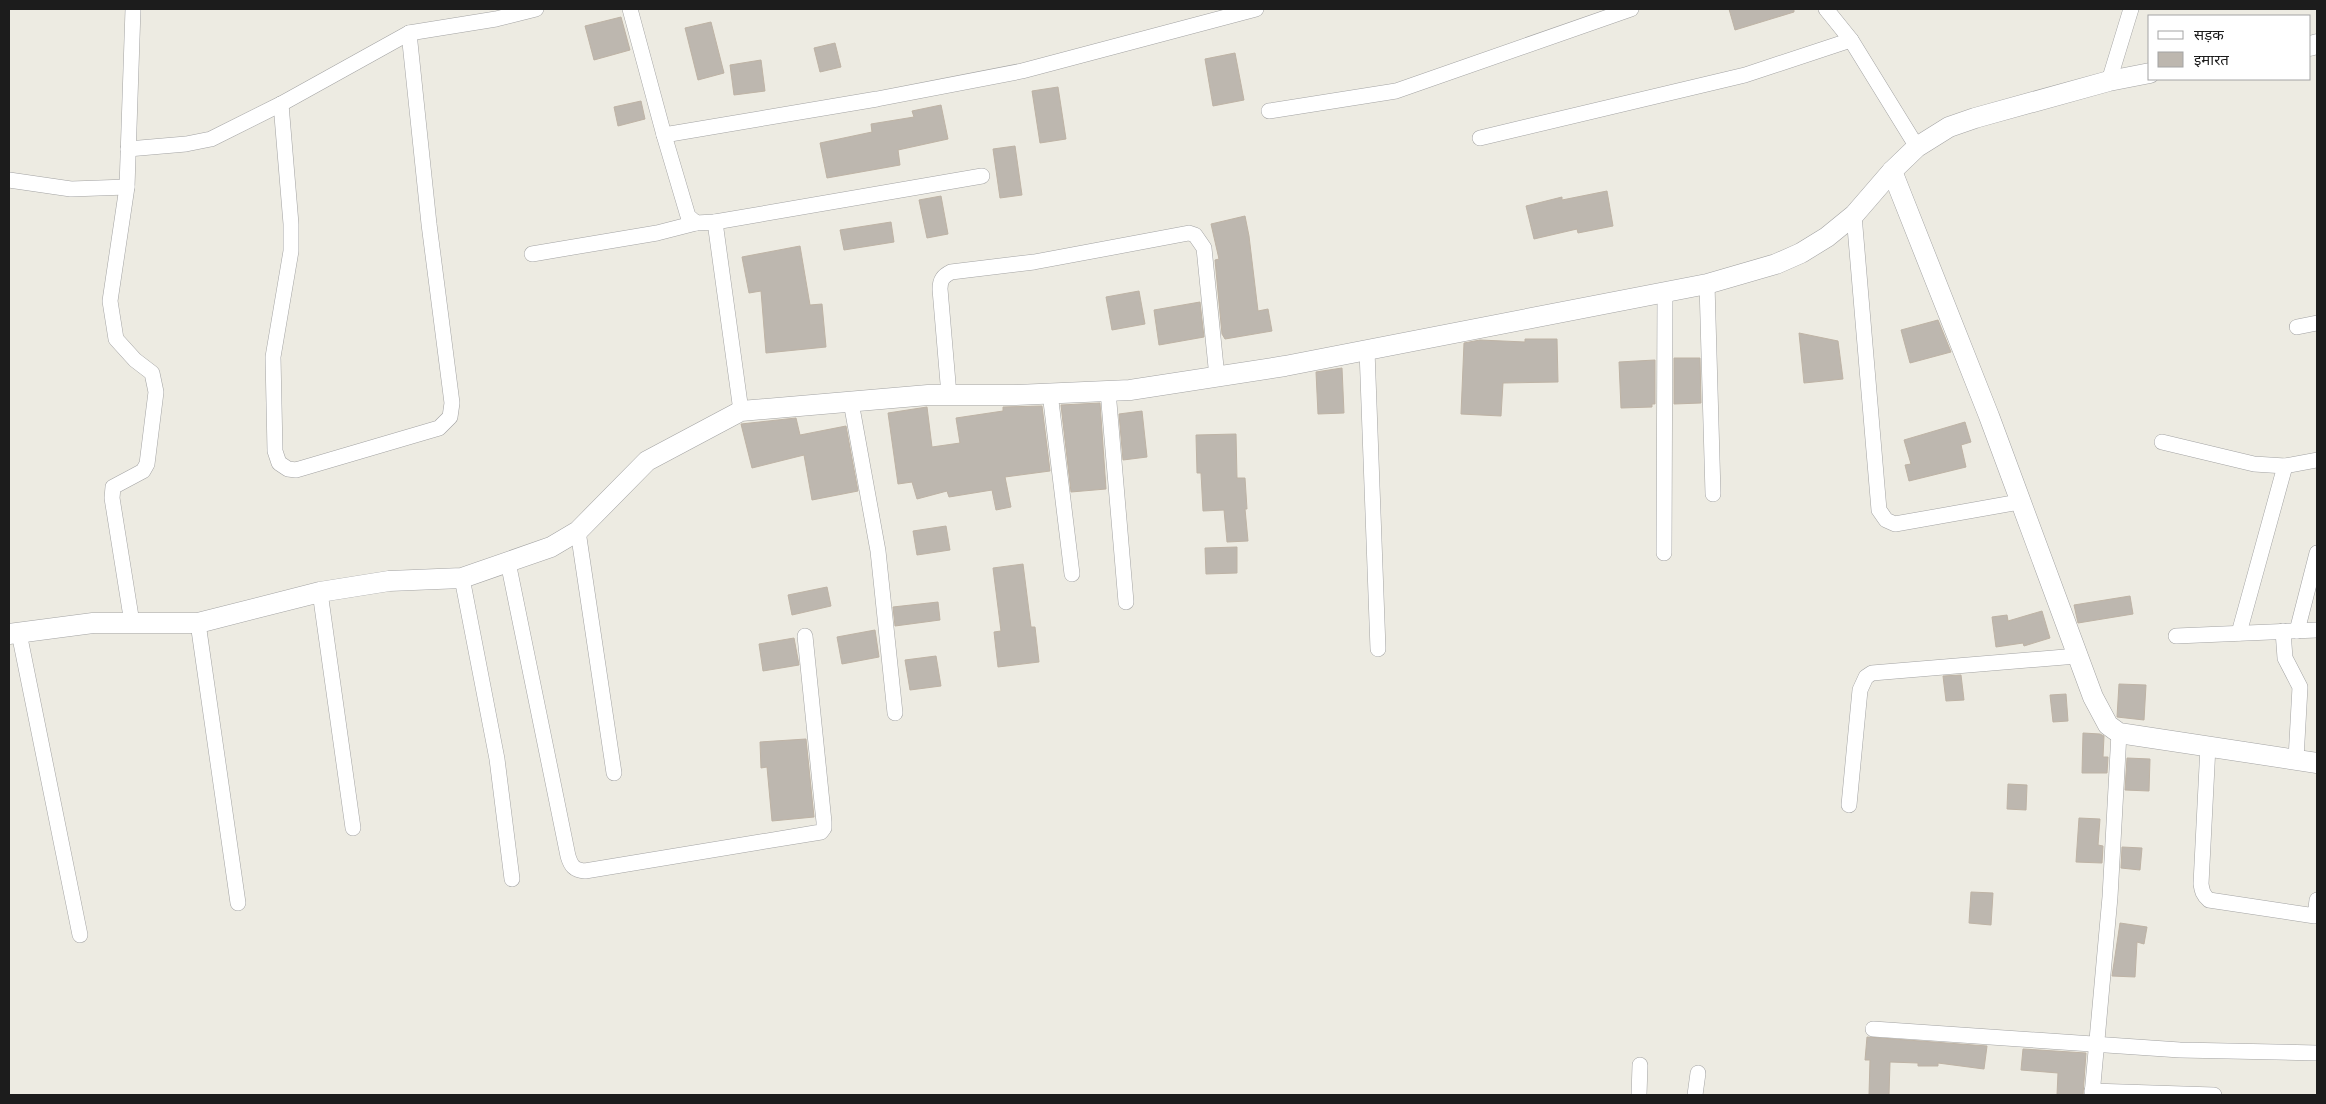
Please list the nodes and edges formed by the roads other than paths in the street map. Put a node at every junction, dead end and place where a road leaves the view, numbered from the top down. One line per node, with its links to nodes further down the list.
1 (132, 9): 18 (street)
2 (536, 9): 8 (street)
3 (630, 9): 15 (street)
4 (1256, 9): 15 (street)
5 (1631, 9): 14 (street)
6 (1826, 9): 10 (street)
7 (2131, 9): 12 (street)
8 (496, 14): 9 (street)
9 (409, 33): 13 (street); 13 (street)
10 (1851, 40): 16 (street); 17 (street)
11 (2148, 74): 12 (street)
12 (2108, 81): 17 (street)
13 (282, 104): 18 (street)
14 (1269, 111)
15 (664, 135): 25 (street)
16 (1480, 138)
17 (1917, 147): 19 (street)
18 (128, 149): 22 (street)
19 (1892, 171): 23 (street); 42 (street)
20 (982, 176): 24 (street)
21 (9, 180): 22 (street)
22 (127, 187): 51 (street)
23 (1854, 215): 27 (street); 42 (street)
24 (715, 222): 25 (street); 37 (street)
25 (696, 223): 26 (street)
26 (532, 254)
27 (1707, 284): 28 (street); 41 (street)
28 (1665, 292): 31 (street); 44 (street)
29 (2317, 323): 30 (street)
30 (2297, 327)
31 (1367, 350): 32 (street); 59 (street)
32 (1217, 377): 33 (street); 35 (street)
33 (1108, 391): 34 (street); 50 (street)
34 (1050, 393): 35 (street); 47 (street)
35 (949, 395): 36 (street)
36 (851, 402): 37 (street); 61 (street)
37 (741, 411): 43 (street)
38 (2162, 442): 40 (street)
39 (2317, 460): 40 (street)
40 (2285, 466): 55 (street)
41 (1713, 494)
42 (2019, 502): 60 (street)
43 (578, 530): 46 (street); 66 (street)
44 (1664, 553)
45 (2317, 553): 54 (street)
46 (508, 562): 48 (street); 57 (street)
47 (1072, 574)
48 (462, 578): 49 (street); 69 (street)
49 (320, 592): 52 (street); 68 (street)
50 (1126, 602)
51 (132, 623): 52 (street); 56 (street)
52 (198, 623): 71 (street)
53 (2317, 630): 54 (street)
54 (2290, 631): 55 (street); 64 (street)
55 (2239, 633): 58 (street)
56 (14, 634): 73 (street)
57 (805, 636)
58 (2176, 636)
59 (1378, 649)
60 (2077, 656): 62 (street); 67 (street)
61 (895, 713)
62 (2119, 733): 63 (street); 75 (street)
63 (2208, 746): 64 (street); 72 (street)
64 (2296, 759): 65 (street)
65 (2317, 763)
66 (614, 773)
67 (1849, 805)
68 (353, 828)
69 (512, 879)
70 (2317, 900): 72 (street)
71 (238, 903)
72 (2316, 916)
73 (80, 935)
74 (1873, 1029): 75 (street)
75 (2097, 1045): 76 (street); 79 (street)
76 (2317, 1053)
77 (1640, 1064): 80 (street)
78 (1698, 1073): 81 (street)
79 (2092, 1093): 82 (street)
80 (1639, 1095)
81 (1695, 1095)
82 (2214, 1095)

